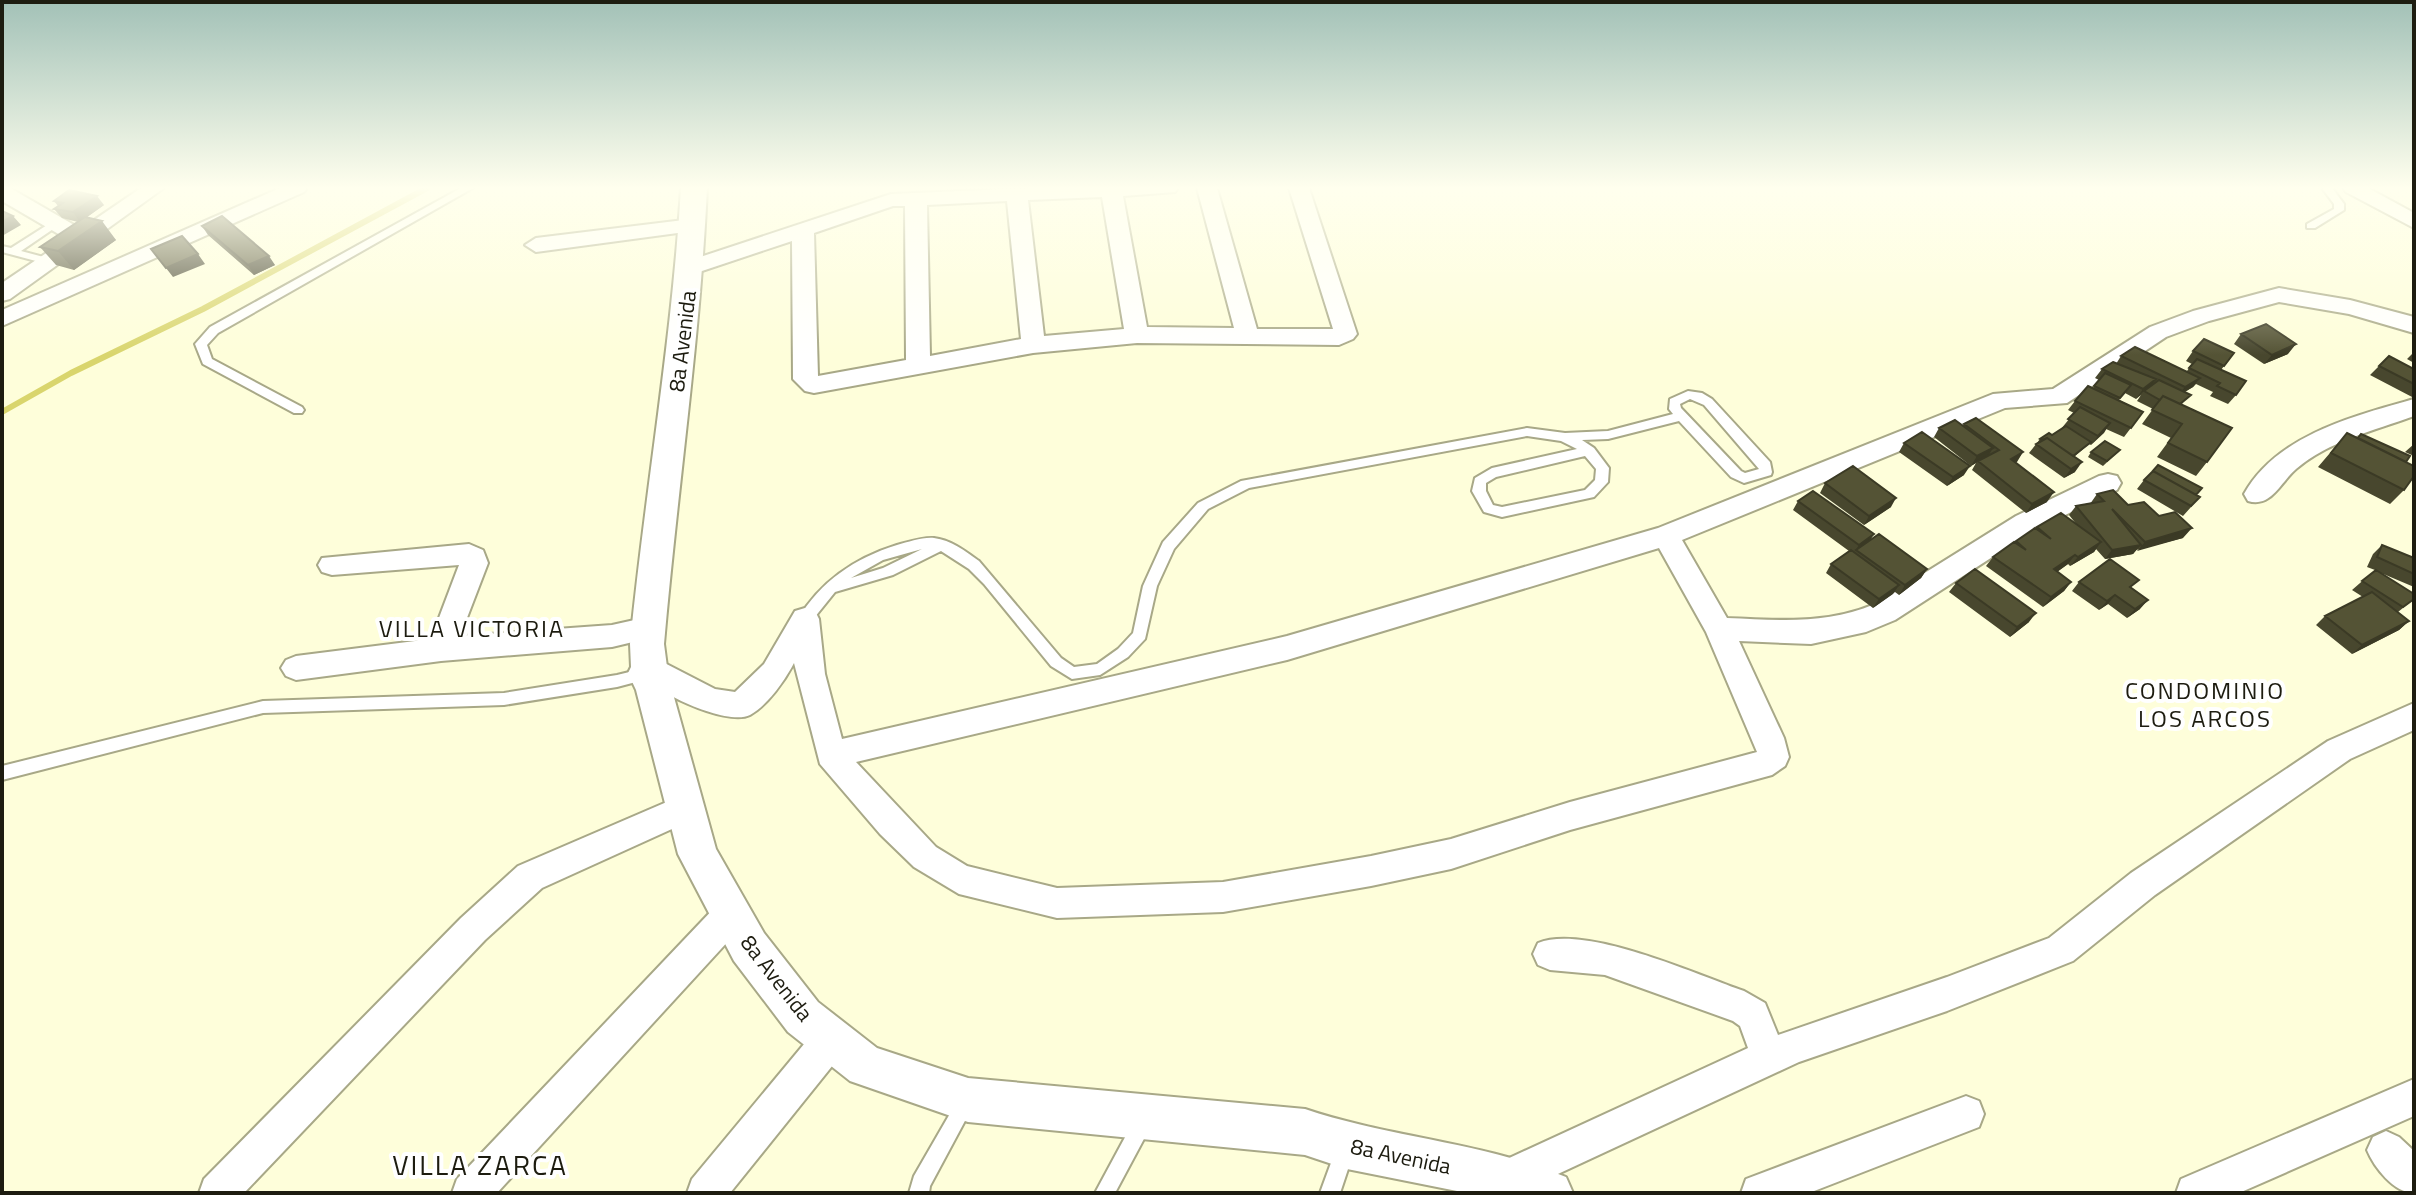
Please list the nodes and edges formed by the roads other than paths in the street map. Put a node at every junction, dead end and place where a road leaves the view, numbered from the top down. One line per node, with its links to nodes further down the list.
1 (76, 244): 15 (street)
2 (171, 244): 18 (street)
3 (368, 244): 27 (lane)
4 (541, 244): 13 (street)
5 (691, 244): 16 (street, 8a Avenida)
6 (780, 244): 16 (street)
7 (802, 244): 24 (street)
8 (917, 244): 24 (street)
9 (1022, 244): 22 (street)
10 (1121, 244): 20 (street)
11 (1222, 244): 21 (street)
12 (1317, 244): 21 (street)
13 (536, 245)
14 (7, 251): 15 (lane)
15 (51, 262): 17 (street)
16 (690, 276): 36 (street, 8a Avenida)
17 (2, 294)
18 (2, 319)
19 (2414, 325): 23 (street)
20 (1137, 335): 21 (street); 22 (street)
21 (1248, 338)
22 (1033, 345): 24 (street)
23 (2104, 366): 25 (street); 33 (street)
24 (918, 368)
25 (2132, 379)
26 (2414, 407): 32 (street)
27 (298, 410)
28 (1682, 416): 28 (lane); 29 (lane)
29 (1570, 436): 30 (lane); 35 (lane)
30 (1589, 451): 30 (lane)
31 (2108, 483): 37 (street)
32 (2257, 494)
33 (1666, 536): 37 (street); 42 (street)
34 (332, 565): 38 (street)
35 (805, 619): 40 (street); 42 (street)
36 (648, 628): 38 (street); 40 (street, 8a Avenida)
37 (1719, 629): 42 (street)
38 (441, 649): 39 (street)
39 (296, 668)
40 (648, 670): 43 (lane); 44 (street, 8a Avenida)
41 (2414, 716): 48 (street)
42 (831, 755)
43 (2, 773)
44 (683, 809): 45 (street, 8a Avenida); 57 (street)
45 (731, 914): 47 (street, 8a Avenida); 58 (street)
46 (1550, 954): 48 (street)
47 (832, 1038): 50 (street, 8a Avenida); 59 (street)
48 (1769, 1057): 56 (street)
49 (2414, 1097): 65 (street)
50 (968, 1100): 52 (street, 8a Avenida); 60 (lane)
51 (1966, 1114): 64 (street)
52 (1148, 1115): 53 (street, 8a Avenida); 61 (lane)
53 (1347, 1146): 56 (street, 8a Avenida); 62 (lane)
54 (2386, 1150): 55 (street)
55 (2414, 1177)
56 (1507, 1178): 63 (street, 8a Avenida)
57 (218, 1193)
58 (471, 1193)
59 (706, 1193)
60 (919, 1193)
61 (1105, 1193)
62 (1330, 1193)
63 (1550, 1193)
64 (1760, 1193)
65 (2195, 1193)

